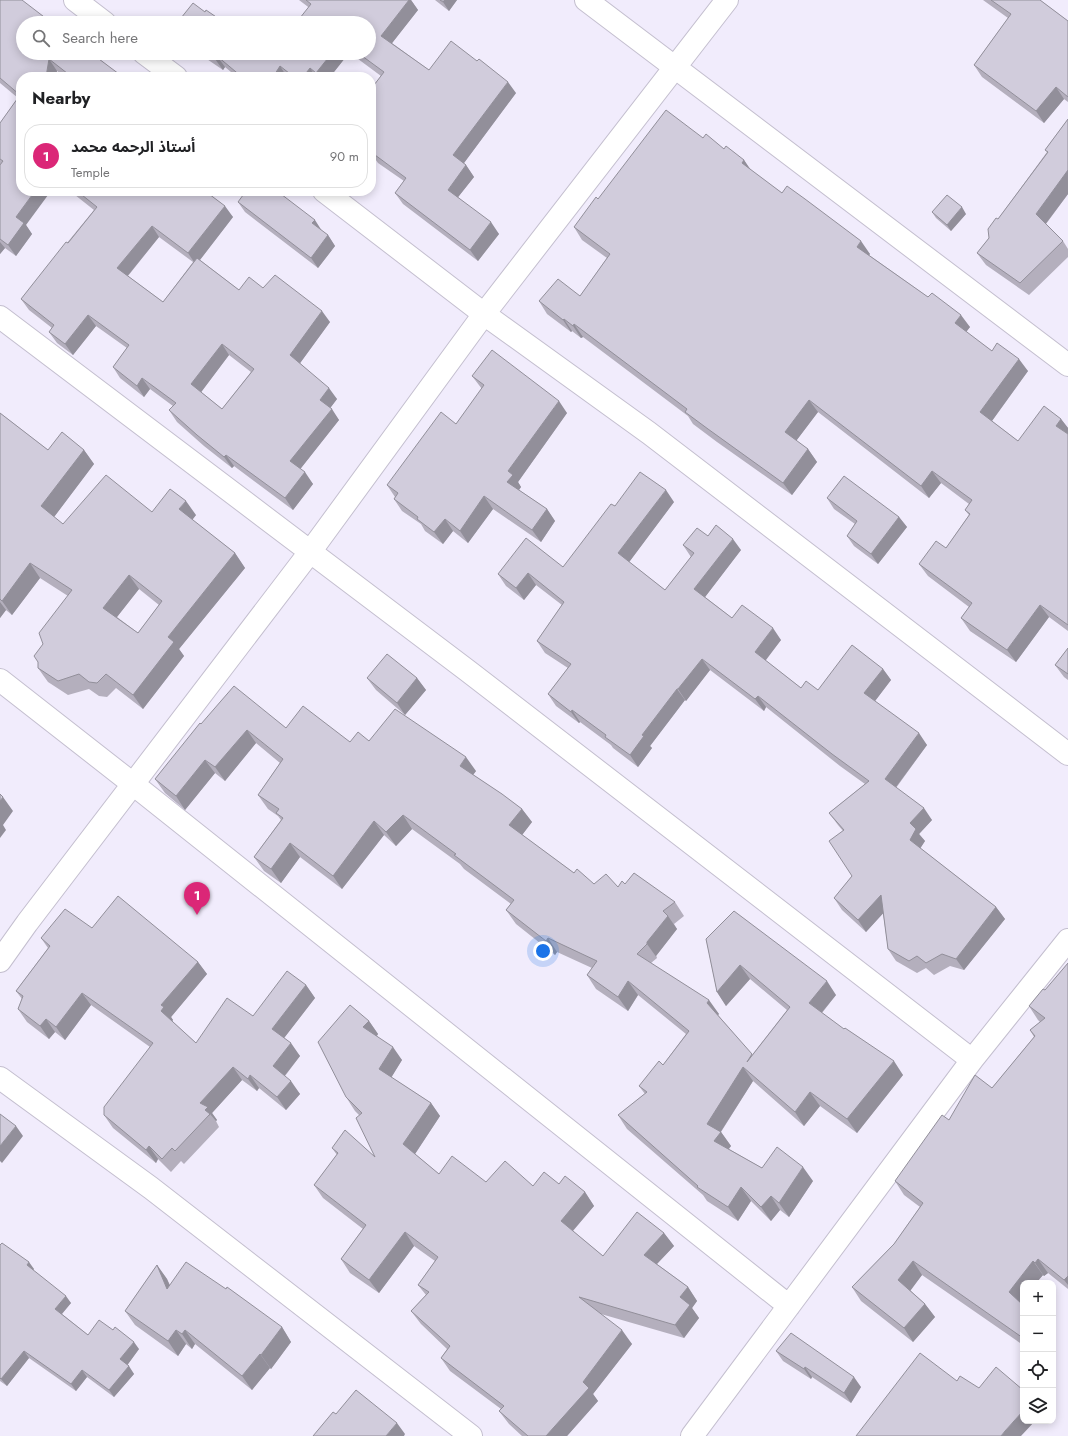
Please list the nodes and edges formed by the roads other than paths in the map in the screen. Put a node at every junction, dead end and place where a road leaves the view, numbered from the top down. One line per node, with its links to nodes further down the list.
1 (75, 0): 4 (street)
2 (586, 0): 6 (street)
3 (727, 0): 6 (street)
4 (96, 16)
5 (153, 60): 7 (street)
6 (675, 68): 9 (street); 11 (street)
7 (169, 72)
8 (331, 196): 9 (street)
9 (484, 314): 12 (street); 14 (street)
10 (0, 317): 12 (street)
11 (1068, 365)
12 (310, 552): 15 (street); 18 (street)
13 (0, 680): 15 (street)
14 (1068, 754)
15 (133, 784): 17 (street); 20 (street)
16 (1068, 940): 18 (street)
17 (0, 961)
18 (972, 1060): 20 (street)
19 (0, 1078): 21 (street)
20 (789, 1306): 22 (street)
21 (471, 1436)
22 (692, 1436)

